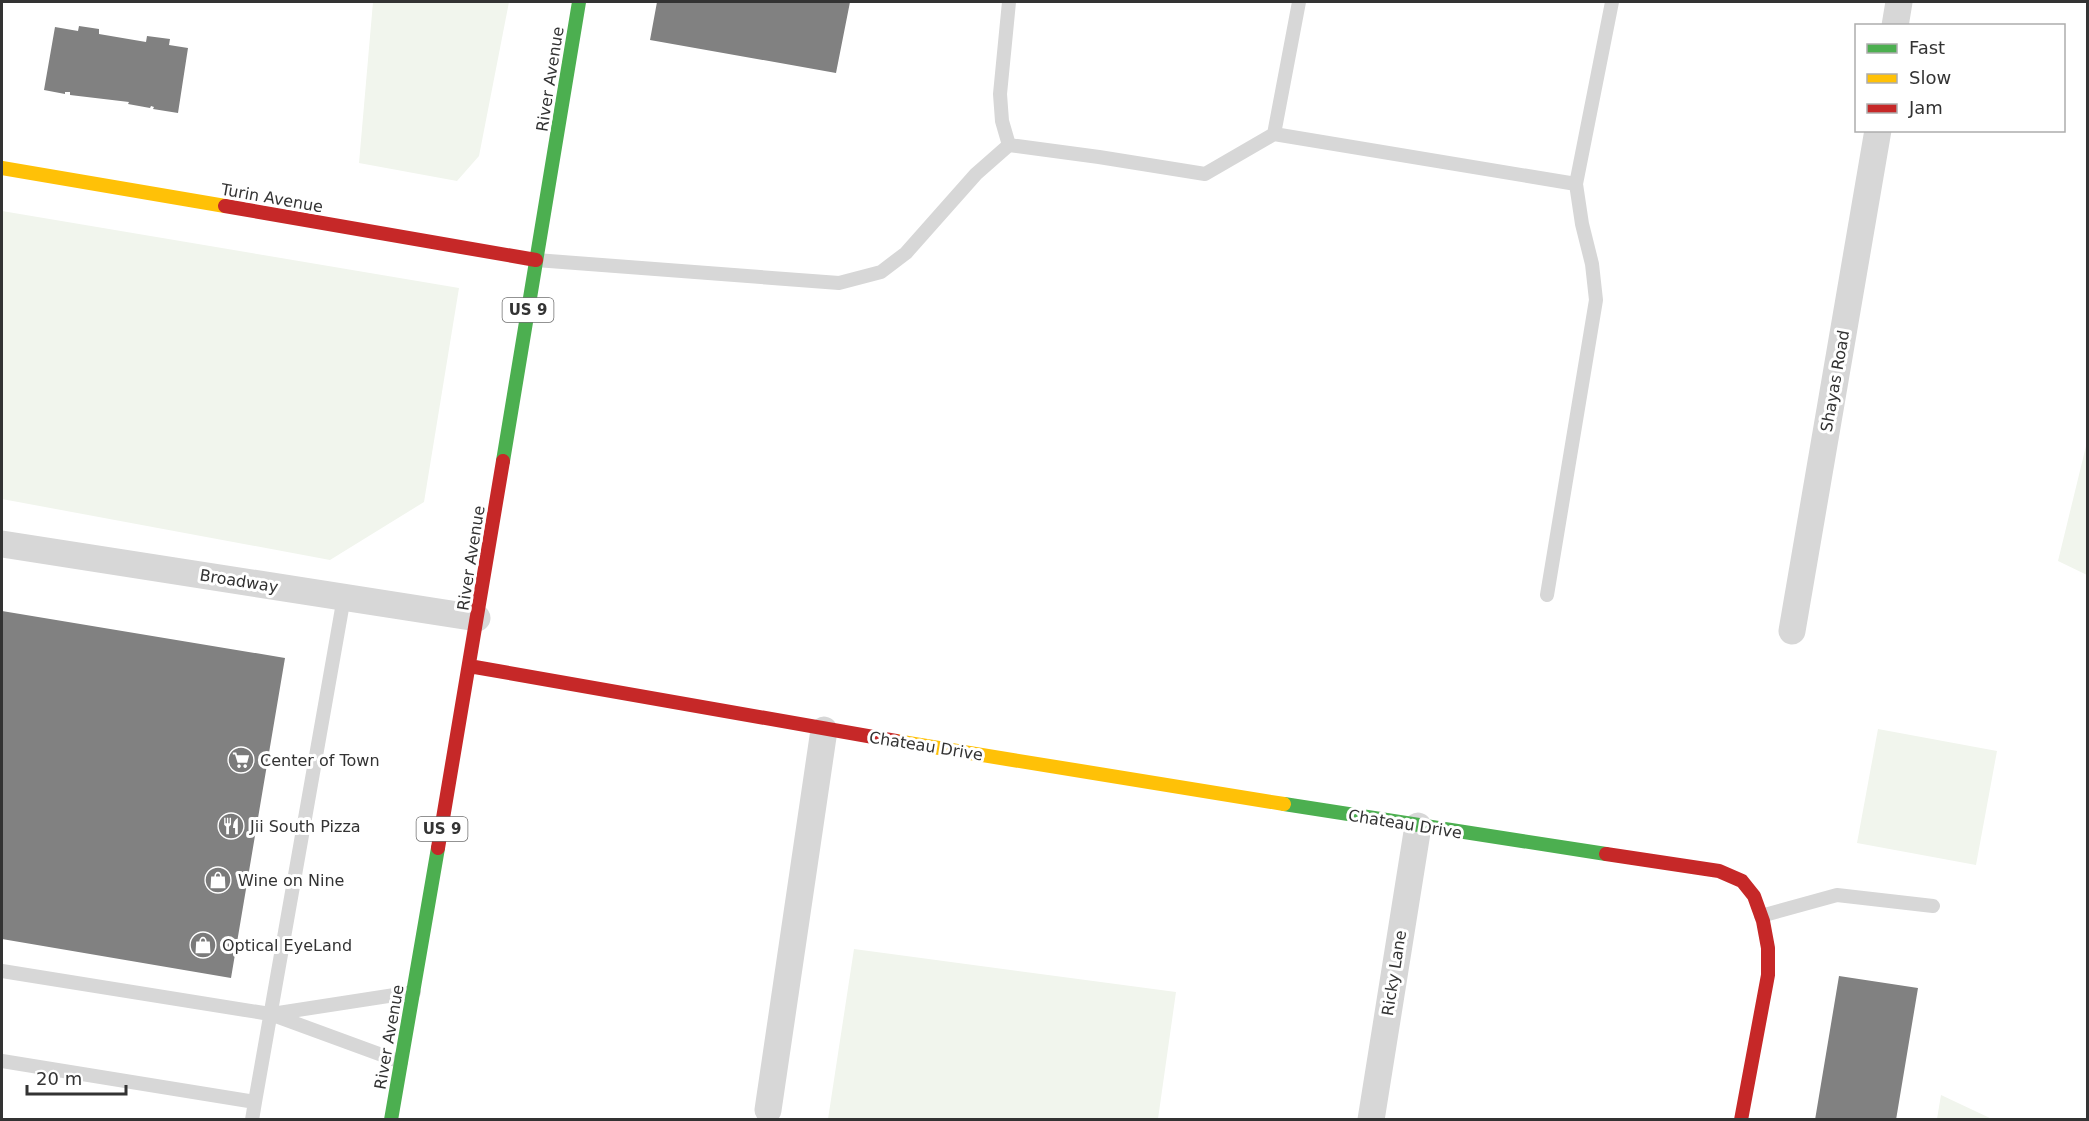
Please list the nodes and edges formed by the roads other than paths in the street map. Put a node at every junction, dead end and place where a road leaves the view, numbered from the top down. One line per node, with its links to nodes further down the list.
1 (579, 2): 12 (main road, River Avenue / US 9)
2 (1008, 2): 9 (lane)
3 (1299, 2): 8 (lane)
4 (1612, 2): 11 (lane)
5 (1899, 2): 6 (street)
6 (1895, 24)
7 (1878, 132): 17 (street, Shayas Road)
8 (1274, 134): 9 (lane); 11 (lane)
9 (1009, 145): 12 (lane)
10 (2, 168): 12 (main road, Turin Avenue)
11 (1576, 184): 14 (lane)
12 (536, 260): 16 (main road, River Avenue / US 9)
13 (2, 544): 15 (street, Broadway)
14 (1547, 595)
15 (344, 597): 16 (street, Broadway); 25 (lane)
16 (477, 618): 18 (main road, River Avenue / US 9)
17 (1792, 630)
18 (469, 666): 19 (main road, Chateau Drive); 24 (main road, River Avenue / US 9)
19 (824, 730): 20 (main road, Chateau Drive); 29 (street)
20 (1418, 826): 22 (main road, Chateau Drive); 32 (street, Ricky Lane)
21 (1933, 906): 22 (lane)
22 (1761, 916): 33 (main road, Chateau Drive)
23 (2, 971): 25 (lane)
24 (414, 992): 25 (lane); 27 (main road, River Avenue / US 9)
25 (270, 1014): 27 (lane); 28 (lane)
26 (2, 1061): 28 (lane)
27 (402, 1062): 31 (main road, River Avenue / US 9)
28 (255, 1102): 30 (lane)
29 (768, 1110)
30 (252, 1119)
31 (392, 1119)
32 (1371, 1119)
33 (1742, 1119)

